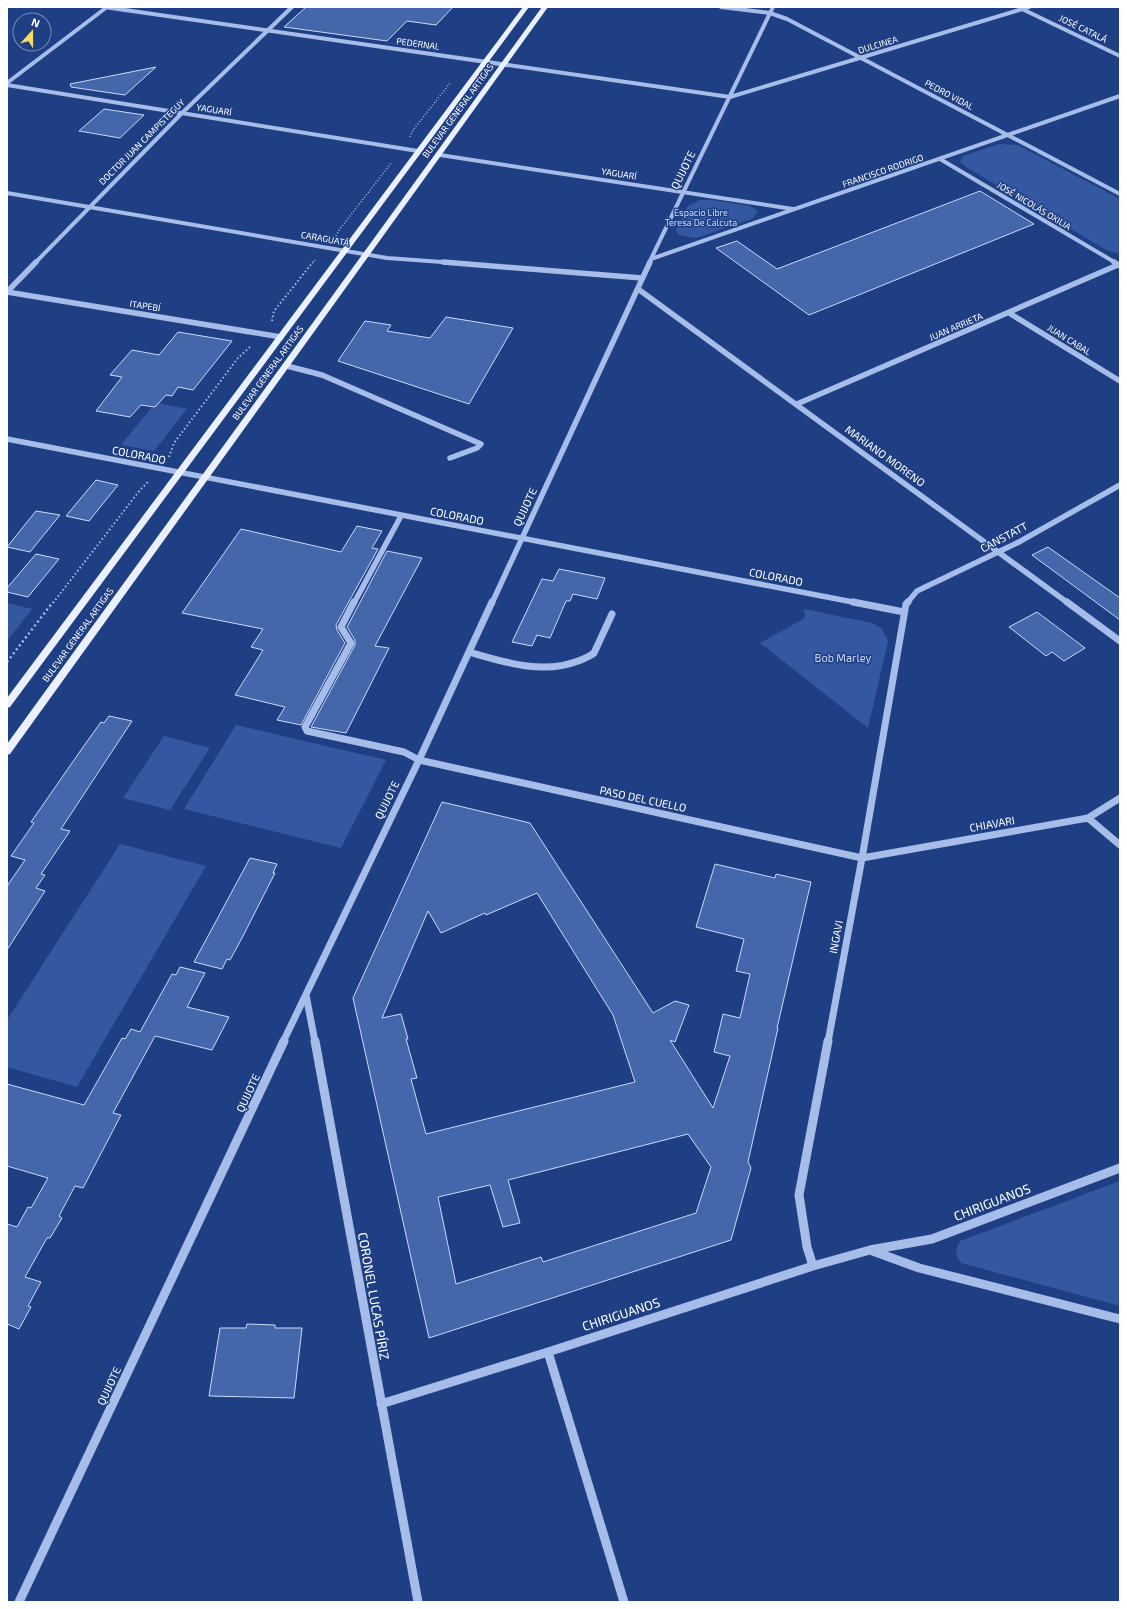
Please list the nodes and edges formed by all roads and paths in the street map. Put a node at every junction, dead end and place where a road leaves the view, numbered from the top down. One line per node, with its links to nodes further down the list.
1 (106, 7): 10 (street, PEDERNAL); 15 (street)
2 (292, 7): 10 (street, DOCTOR JUAN CAMPISTEGUY)
3 (526, 7): 13 (main road, BULEVAR GENERAL ARTIGAS)
4 (545, 7): 14 (main road, BULEVAR GENERAL ARTIGAS)
5 (721, 7): 9 (street, PEDRO VIDAL)
6 (773, 7): 9 (street, QUIJOTE)
7 (1029, 7): 8 (street, DULCINEA)
8 (1020, 8): 11 (street, JOSÉ CATALÁ); 12 (street, DULCINEA)
9 (770, 13): 12 (street, PEDRO VIDAL); 17 (street, QUIJOTE)
10 (266, 31): 13 (street, PEDERNAL); 18 (street, DOCTOR JUAN CAMPISTEGUY)
11 (1120, 56)
12 (861, 58): 17 (street, DULCINEA); 19 (street, PEDRO VIDAL)
13 (485, 62): 14 (street, PEDERNAL); 20 (main road, BULEVAR GENERAL ARTIGAS)
14 (504, 65): 17 (street, PEDERNAL); 21 (main road, BULEVAR GENERAL ARTIGAS)
15 (7, 84): 18 (street, YAGUARÍ)
16 (1120, 96): 19 (street, FRANCISCO RODRIGO)
17 (730, 97): 23 (street, QUIJOTE)
18 (182, 113): 20 (street, YAGUARÍ); 26 (street, DOCTOR JUAN CAMPISTEGUY)
19 (1009, 136): 22 (street, FRANCISCO RODRIGO); 25 (street, PEDRO VIDAL)
20 (418, 151): 28 (main road, BULEVAR GENERAL ARTIGAS)
21 (440, 155): 23 (street, YAGUARÍ); 29 (main road, BULEVAR GENERAL ARTIGAS)
22 (940, 159): 27 (street, FRANCISCO RODRIGO); 31 (street, JOSÉ NICOLÁS OXILIA)
23 (685, 192): 27 (street, YAGUARÍ); 30 (street, QUIJOTE)
24 (7, 193): 26 (street, CARAGUATÁ)
25 (1120, 194)
26 (89, 207): 28 (street, CARAGUATÁ); 34 (street, DOCTOR JUAN CAMPISTEGUY)
27 (796, 210): 30 (street, FRANCISCO RODRIGO)
28 (344, 251): 29 (street, CARAGUATÁ); 36 (main road, BULEVAR GENERAL ARTIGAS)
29 (365, 254): 32 (street, CARAGUATÁ); 37 (main road, BULEVAR GENERAL ARTIGAS)
30 (651, 259): 32 (street, QUIJOTE)
31 (1119, 265): 35 (street, JUAN ARRIETA)
32 (642, 278): 33 (street, QUIJOTE)
33 (638, 288): 39 (street, MARIANO MORENO); 46 (street, QUIJOTE)
34 (7, 292): 36 (street, ITAPEBÍ)
35 (1009, 313): 38 (street, JUAN CABAL); 39 (street, JUAN ARRIETA)
36 (280, 337): 42 (main road, BULEVAR GENERAL ARTIGAS)
37 (286, 366): 41 (street); 43 (main road, BULEVAR GENERAL ARTIGAS)
38 (1120, 381)
39 (797, 404): 47 (street, MARIANO MORENO)
40 (7, 439): 42 (street, COLORADO)
41 (450, 458)
42 (179, 473): 43 (street, COLORADO); 52 (main road, BULEVAR GENERAL ARTIGAS)
43 (204, 478): 45 (street, COLORADO); 53 (main road, BULEVAR GENERAL ARTIGAS)
44 (1120, 484): 47 (street, CANSTATT)
45 (401, 516): 46 (street, COLORADO); 54 (street, PASO DEL CUELLO)
46 (523, 538): 48 (street, COLORADO); 51 (street, QUIJOTE)
47 (999, 552): 48 (street, CANSTATT); 50 (street, MARIANO MORENO)
48 (904, 612): 58 (street, INGAVI)
49 (612, 614): 51 (street)
50 (1120, 641)
51 (469, 652): 54 (street, QUIJOTE)
52 (7, 705)
53 (7, 751)
54 (419, 760): 58 (street, PASO DEL CUELLO); 59 (street, QUIJOTE)
55 (1120, 798): 56 (street, CHIAVARI)
56 (1088, 818): 57 (street); 58 (street, CHIAVARI)
57 (1120, 845)
58 (862, 858): 62 (street, INGAVI)
59 (306, 994): 65 (street, CORONEL LUCAS PÍRIZ); 66 (street, QUIJOTE)
60 (1120, 1168): 61 (street, CHIRIGUANOS)
61 (870, 1250): 62 (street, CHIRIGUANOS); 63 (street)
62 (813, 1266): 64 (street, CHIRIGUANOS)
63 (1120, 1319)
64 (548, 1352): 65 (street, CHIRIGUANOS); 68 (street)
65 (381, 1404): 67 (street, CORONEL LUCAS PÍRIZ)
66 (19, 1602)
67 (418, 1602)
68 (624, 1602)

